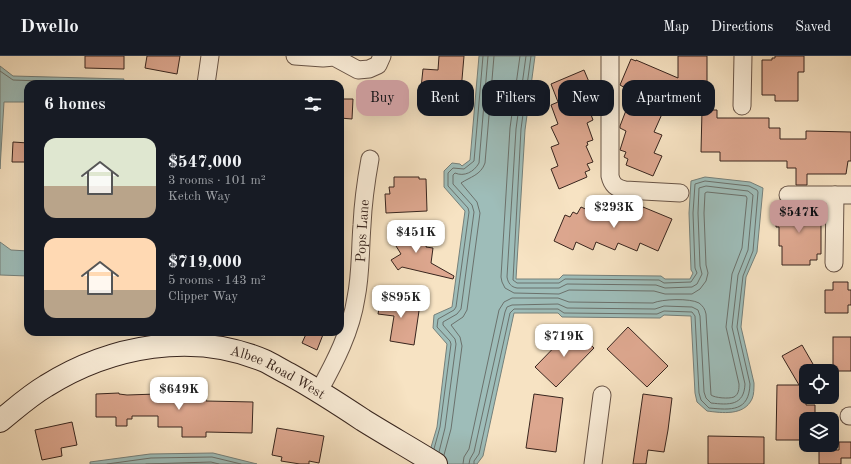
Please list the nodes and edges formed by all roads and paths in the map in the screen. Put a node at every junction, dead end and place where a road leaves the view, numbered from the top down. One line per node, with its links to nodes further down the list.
1 (210, 56): 7 (street)
2 (295, 56): 3 (street)
3 (334, 56): 4 (street)
4 (382, 56)
5 (610, 56): 10 (street)
6 (743, 56): 8 (street)
7 (207, 80)
8 (742, 106)
9 (370, 159): 15 (street, Pops Lane)
10 (680, 192)
11 (788, 195): 12 (street)
12 (843, 195): 13 (street)
13 (834, 263)
14 (169, 338): 15 (street, Albee Road West); 17 (street, Albee Road West)
15 (319, 391): 18 (street, Albee Road West)
16 (602, 395): 19 (street)
17 (0, 421)
18 (436, 464)
19 (593, 464)

